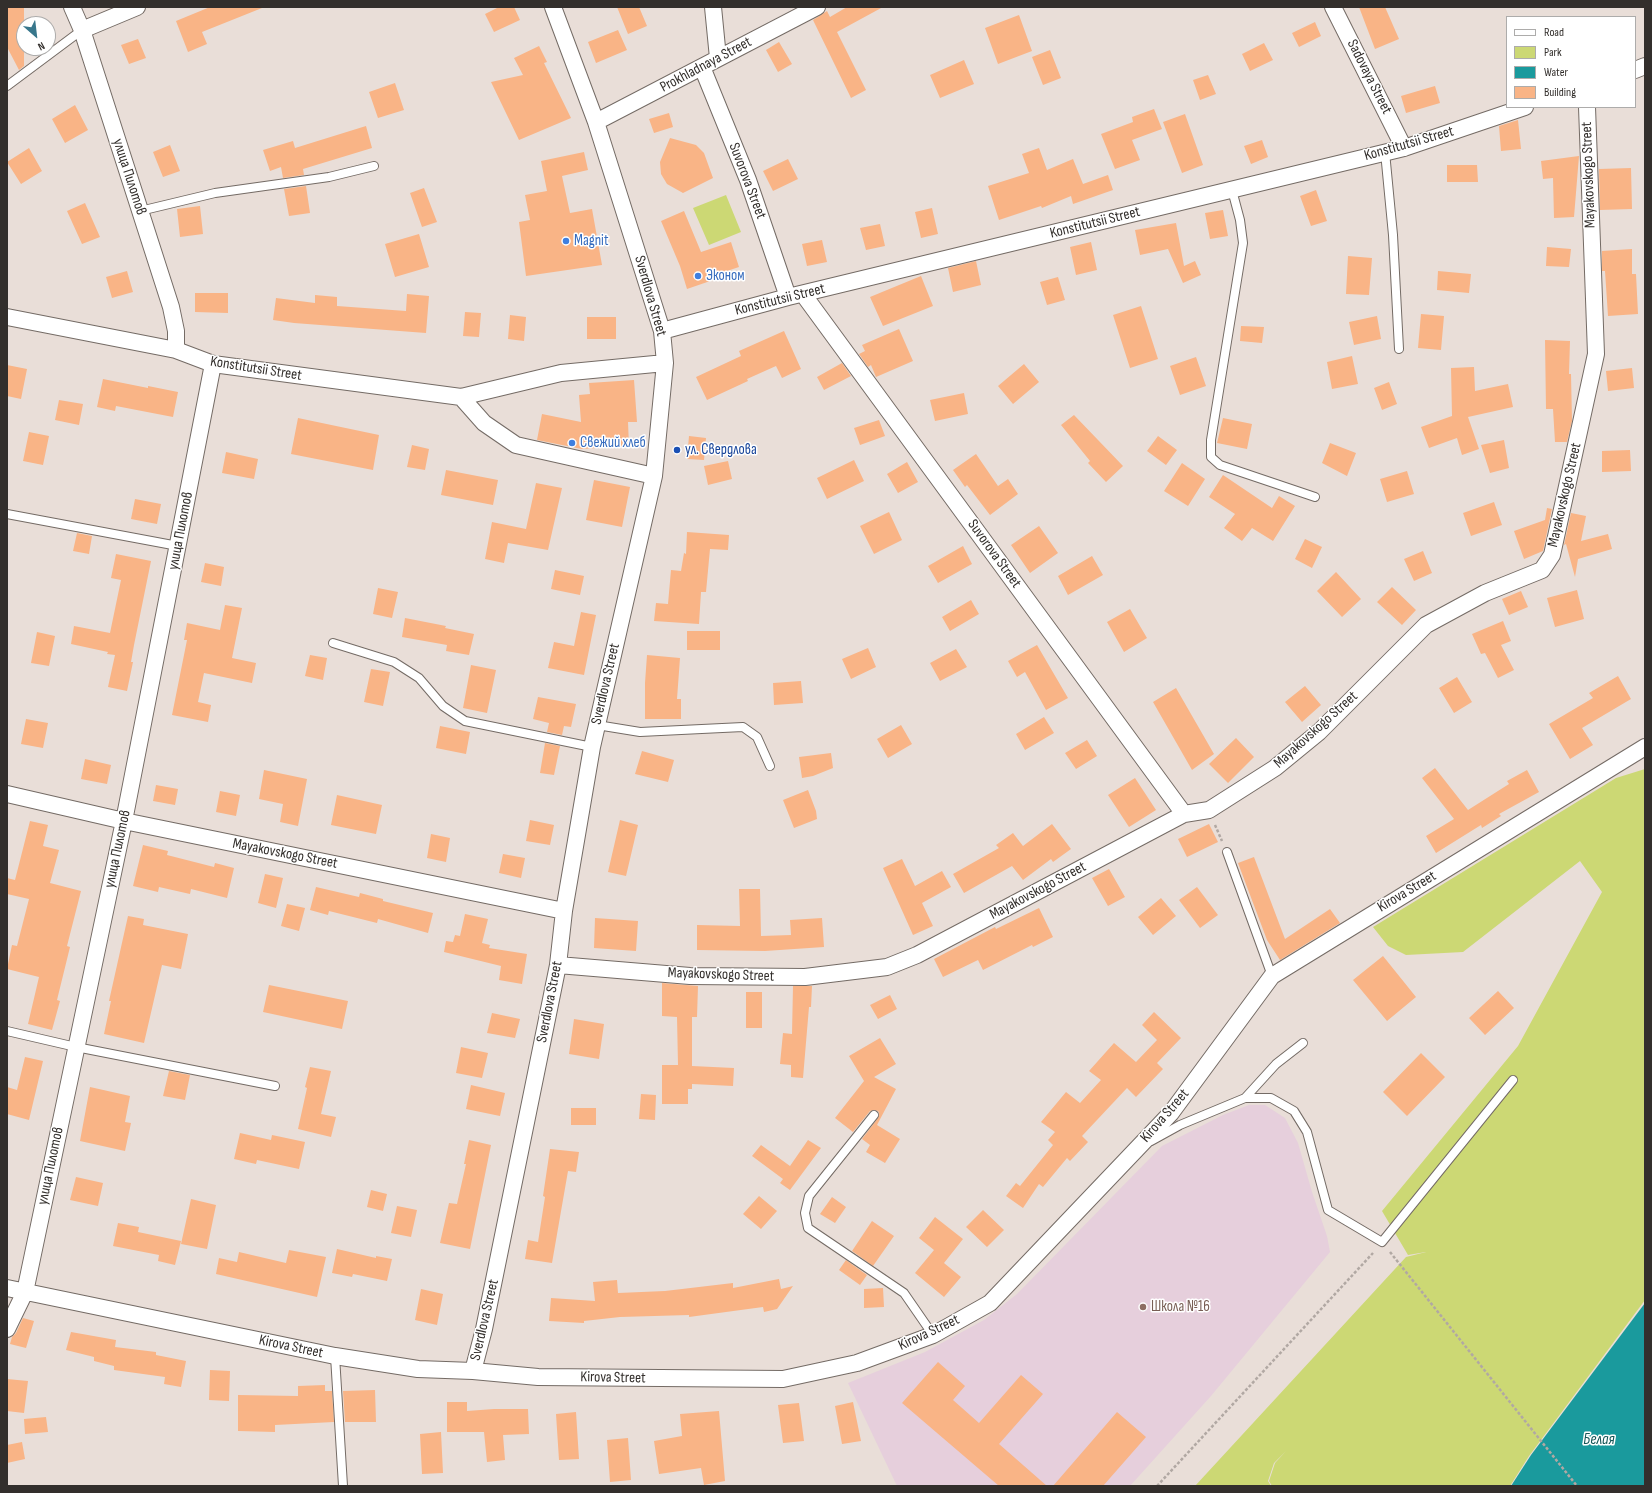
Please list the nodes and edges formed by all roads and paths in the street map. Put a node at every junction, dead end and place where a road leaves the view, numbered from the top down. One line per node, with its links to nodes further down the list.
1 (72, 7): 7 (street, улица Пилотов)
2 (137, 7): 7 (street)
3 (553, 7): 13 (street, Sverdlova Street)
4 (713, 7): 8 (street)
5 (817, 7): 8 (street, Prokhladnaya Street)
6 (1333, 7): 14 (street, Sadovaya Street)
7 (82, 30): 10 (lane); 18 (street, улица Пилотов)
8 (718, 58): 9 (street, Prokhladnaya Street)
9 (702, 67): 13 (street, Prokhladnaya Street); 19 (street, Suvorova Street)
10 (7, 86)
11 (1522, 108): 14 (street, Konstitutsii Street)
12 (1586, 108): 37 (street, Mayakovskogo Street)
13 (596, 122): 21 (street, Sverdlova Street)
14 (1404, 148): 15 (street, Konstitutsii Street)
15 (1385, 152): 17 (street, Konstitutsii Street); 22 (lane)
16 (374, 166): 18 (lane)
17 (1232, 190): 19 (street, Konstitutsii Street); 28 (lane)
18 (140, 211): 23 (street, улица Пилотов)
19 (796, 296): 21 (street, Konstitutsii Street); 38 (street, Suvorova Street)
20 (7, 317): 23 (street, Konstitutsii Street)
21 (662, 331): 24 (street, Sverdlova Street)
22 (1399, 349)
23 (176, 350): 25 (street, Konstitutsii Street)
24 (665, 363): 26 (street, Konstitutsii Street); 27 (street, Sverdlova Street)
25 (213, 364): 26 (street, Konstitutsii Street); 30 (street, улица Пилотов)
26 (461, 397): 27 (street)
27 (654, 476): 32 (street, Sverdlova Street)
28 (1315, 497)
29 (7, 514): 30 (lane)
30 (178, 546): 39 (street, улица Пилотов)
31 (332, 643): 33 (lane)
32 (597, 725): 33 (street, Sverdlova Street); 35 (lane)
33 (592, 747): 41 (street, Sverdlova Street)
34 (1645, 747): 43 (street, Kirova Street)
35 (770, 766)
36 (7, 794): 39 (street, Mayakovskogo Street)
37 (1208, 810): 38 (street, Mayakovskogo Street); 40 (path)
38 (1184, 814): 42 (street, Mayakovskogo Street)
39 (124, 821): 41 (street, Mayakovskogo Street); 46 (street, улица Пилотов)
40 (1227, 852): 43 (lane)
41 (564, 911): 42 (street, Sverdlova Street)
42 (558, 965): 59 (street, Sverdlova Street)
43 (1272, 976): 51 (street, Kirova Street)
44 (7, 1031): 46 (lane)
45 (1304, 1044): 49 (lane)
46 (76, 1047): 48 (lane); 55 (street, улица Пилотов)
47 (1513, 1080): 52 (lane)
48 (275, 1086)
49 (1245, 1098): 51 (lane); 52 (lane)
50 (874, 1115): 57 (lane)
51 (1136, 1149): 57 (street, Kirova Street)
52 (1382, 1242): 62 (path)
53 (1373, 1253): 61 (path)
54 (7, 1288): 55 (street, Kirova Street)
55 (25, 1292): 56 (street, улица Пилотов); 58 (street, Kirova Street)
56 (7, 1329)
57 (933, 1335): 59 (street, Kirova Street)
58 (335, 1356): 59 (street, Kirova Street); 60 (lane)
59 (473, 1371)
60 (343, 1486)
61 (1157, 1486)
62 (1577, 1486)

